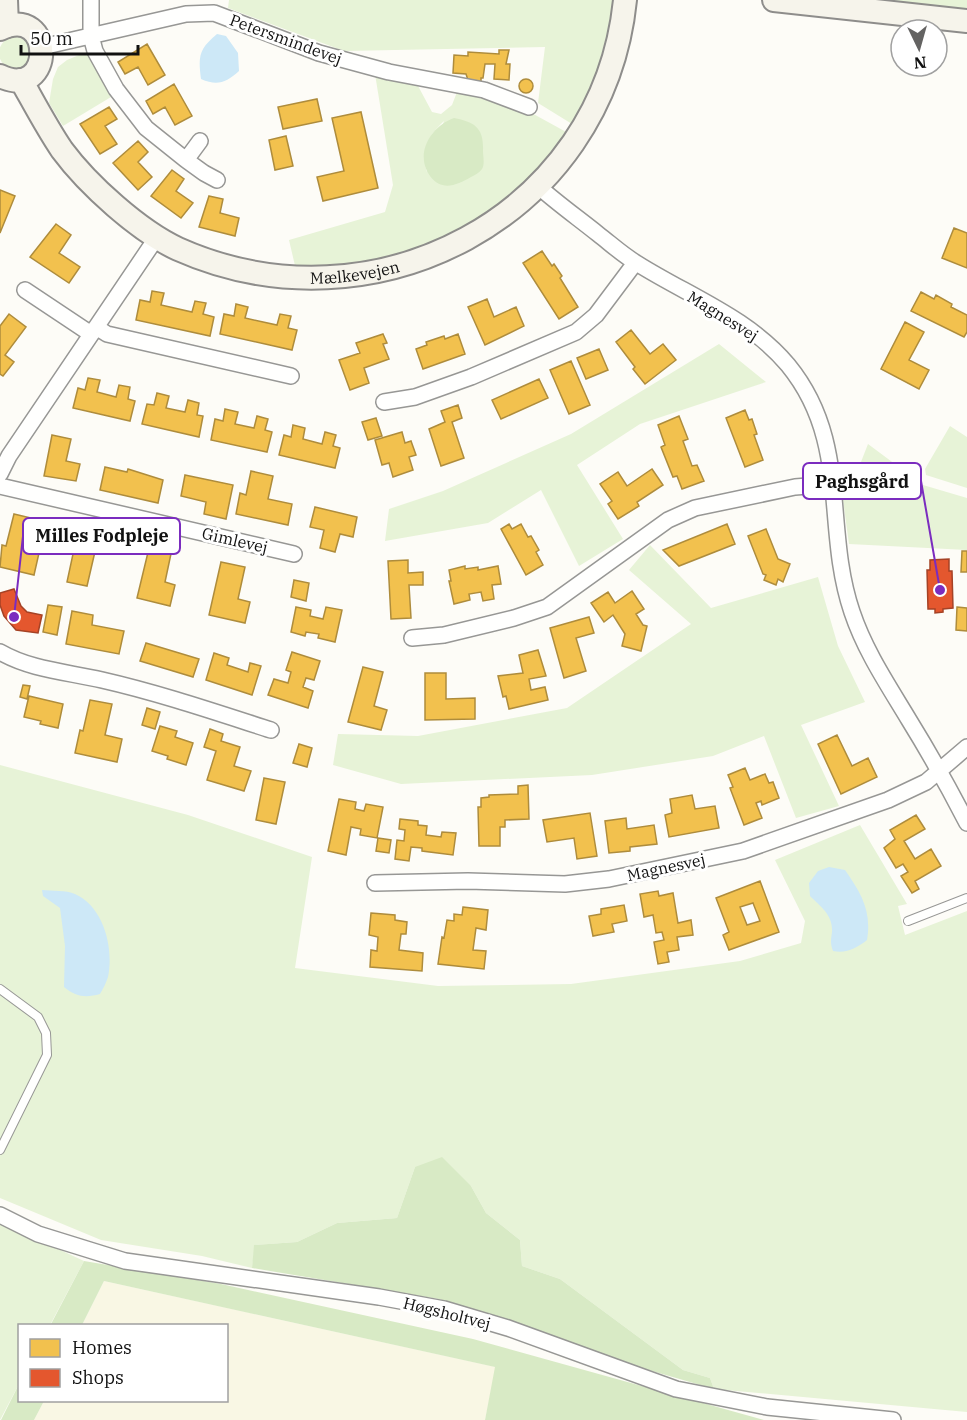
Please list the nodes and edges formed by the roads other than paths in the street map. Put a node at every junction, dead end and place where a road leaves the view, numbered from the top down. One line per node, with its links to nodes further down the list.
1 (6, 0): 6 (street)
2 (91, 0): 7 (street)
3 (625, 0): 14 (street, Mælkevejen)
4 (774, 0): 5 (street)
5 (967, 21)
6 (3, 27): 8 (street)
7 (91, 36): 8 (street, Petersmindevej); 10 (street, Petersmindevej); 12 (street)
8 (42, 48): 9 (street)
9 (10, 78): 15 (street, Mælkevejen)
10 (529, 107)
11 (200, 141): 12 (street)
12 (186, 160): 13 (street)
13 (217, 180)
14 (538, 186): 15 (street, Mælkevejen); 16 (street, Magnesvej)
15 (157, 237): 18 (street)
16 (635, 263): 20 (street); 22 (street, Magnesvej)
17 (25, 290): 18 (street)
18 (93, 330): 19 (street); 21 (street)
19 (291, 376)
20 (384, 402)
21 (0, 474)
22 (833, 484): 25 (street); 29 (street, Magnesvej)
23 (0, 486): 24 (street, Gimlevej)
24 (294, 554)
25 (412, 638)
26 (0, 652): 27 (street)
27 (271, 730)
28 (967, 747): 29 (street, Magnesvej)
29 (940, 770): 30 (street, Magnesvej); 31 (street, Magnesvej)
30 (967, 823)
31 (375, 883)
32 (967, 898): 33 (lane)
33 (909, 921)
34 (0, 989): 35 (lane)
35 (0, 1150)
36 (0, 1215): 37 (street, Høgsholtvej)
37 (893, 1420)

